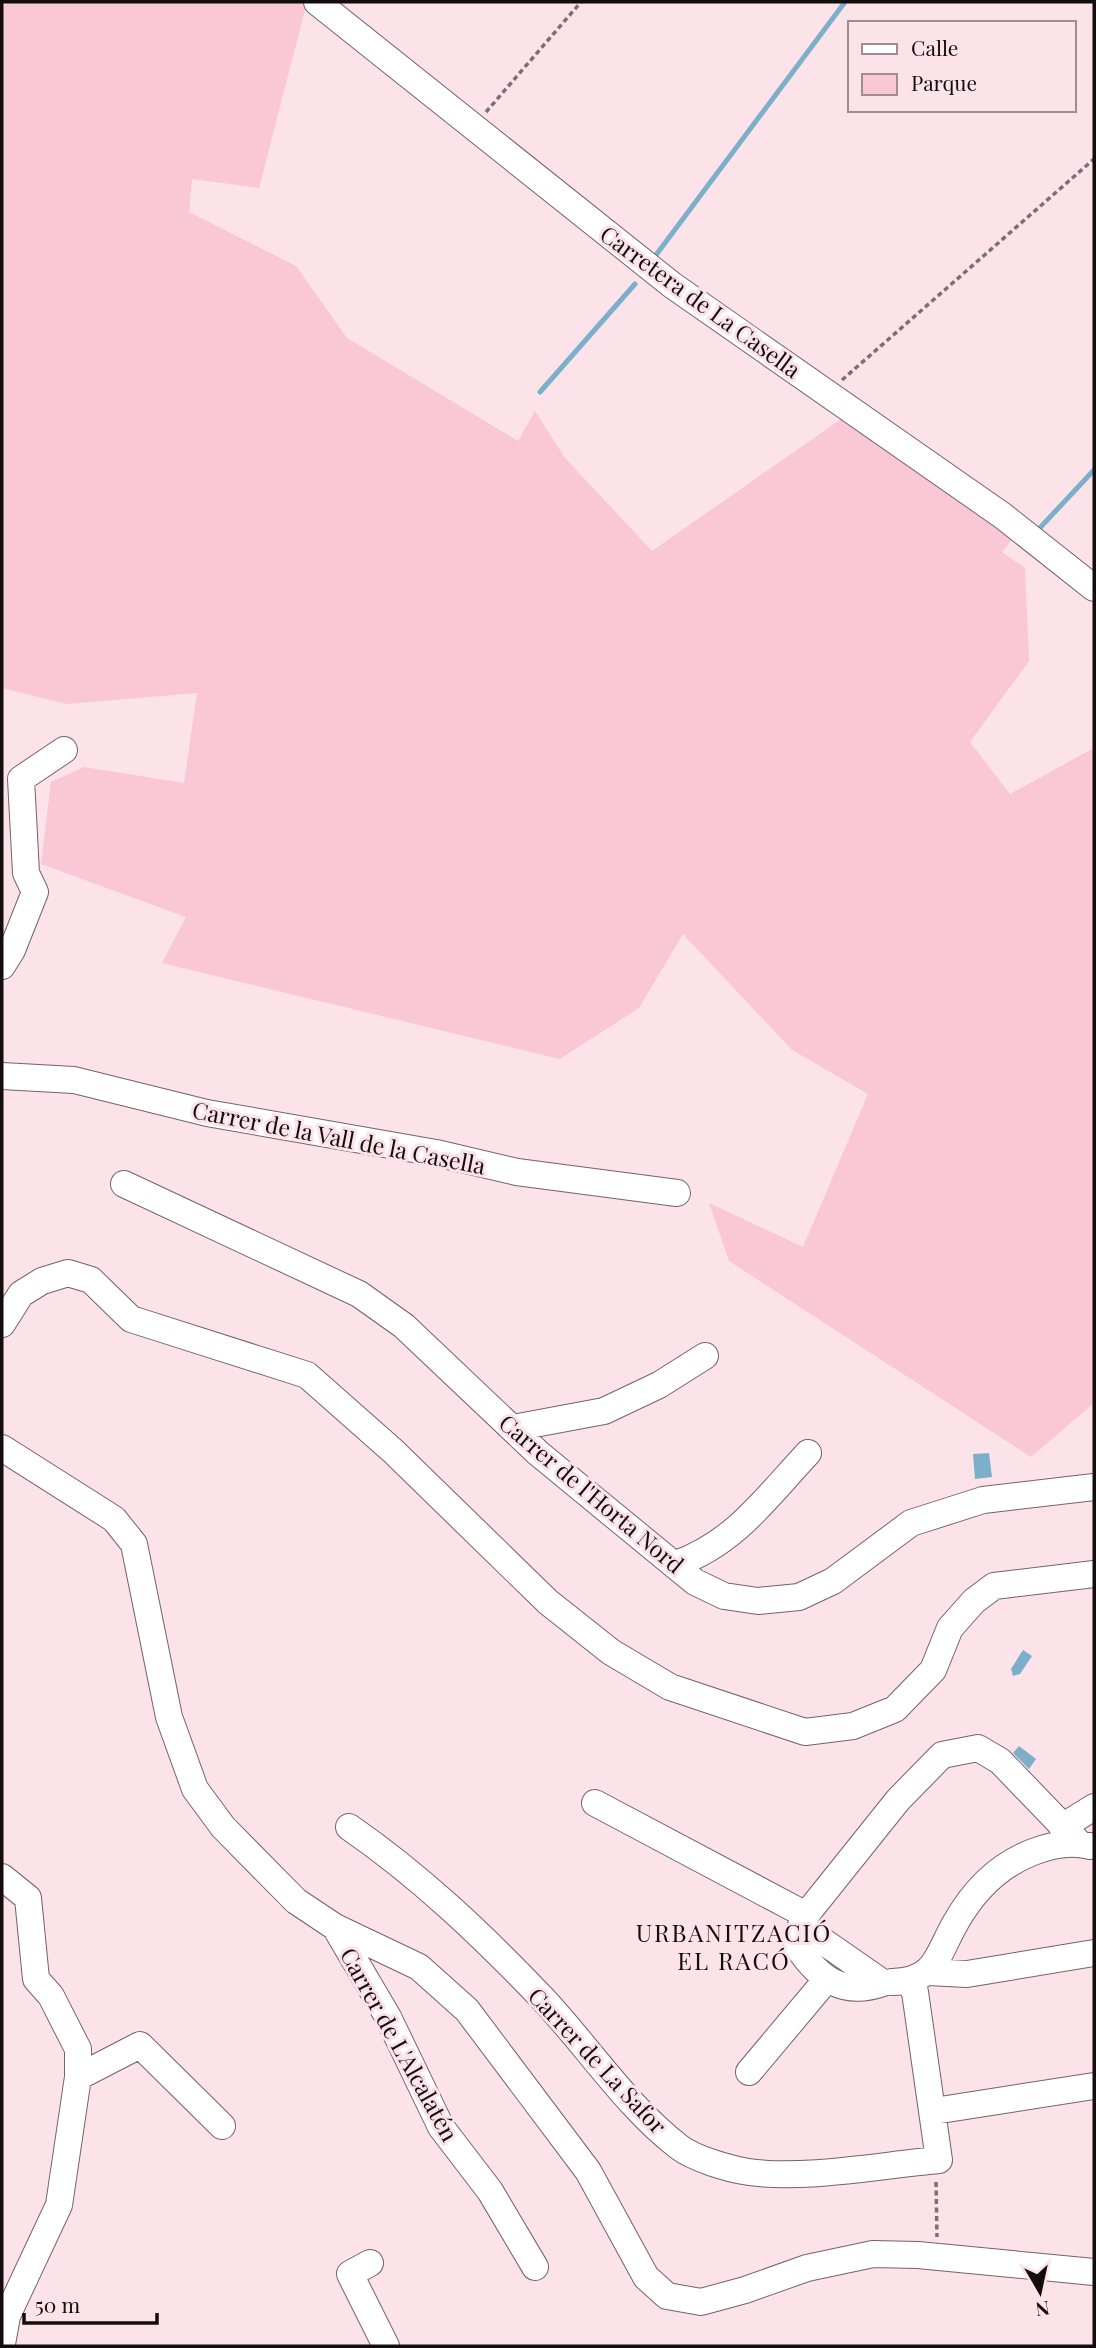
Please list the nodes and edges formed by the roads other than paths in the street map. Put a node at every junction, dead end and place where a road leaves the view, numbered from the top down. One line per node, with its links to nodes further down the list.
1 (317, 2): 2 (street, Carretera de La Casella)
2 (1094, 588)
3 (64, 750): 4 (street)
4 (2, 965)
5 (2, 1076): 7 (street, Carrer de la Vall de la Casella)
6 (124, 1184): 10 (street, Carrer de l'Horta Nord)
7 (677, 1193)
8 (2, 1324): 15 (street)
9 (705, 1356): 10 (street)
10 (513, 1428): 14 (street, Carrer de l'Horta Nord)
11 (2, 1448): 22 (street)
12 (808, 1453): 14 (street)
13 (1094, 1486): 14 (street, Carrer de l'Horta Nord)
14 (676, 1564)
15 (1094, 1574)
16 (595, 1803): 21 (street)
17 (1094, 1807): 19 (street)
18 (349, 1827): 30 (street, Carrer de La Safor)
19 (1078, 1839): 21 (street); 24 (street)
20 (2, 1877): 28 (street)
21 (804, 1921): 25 (street); 26 (street)
22 (335, 1927): 33 (street, Carrer de L'Alcalatén); 34 (street)
23 (1094, 1953): 24 (street)
24 (919, 1977): 26 (street); 30 (street)
25 (827, 1979): 26 (street); 27 (street)
26 (883, 1983)
27 (749, 2072)
28 (78, 2077): 31 (street); 35 (street)
29 (1094, 2086): 30 (street)
30 (934, 2111)
31 (222, 2126)
32 (370, 2263): 36 (street)
33 (535, 2267)
34 (1094, 2272)
35 (2, 2344)
36 (386, 2346)

